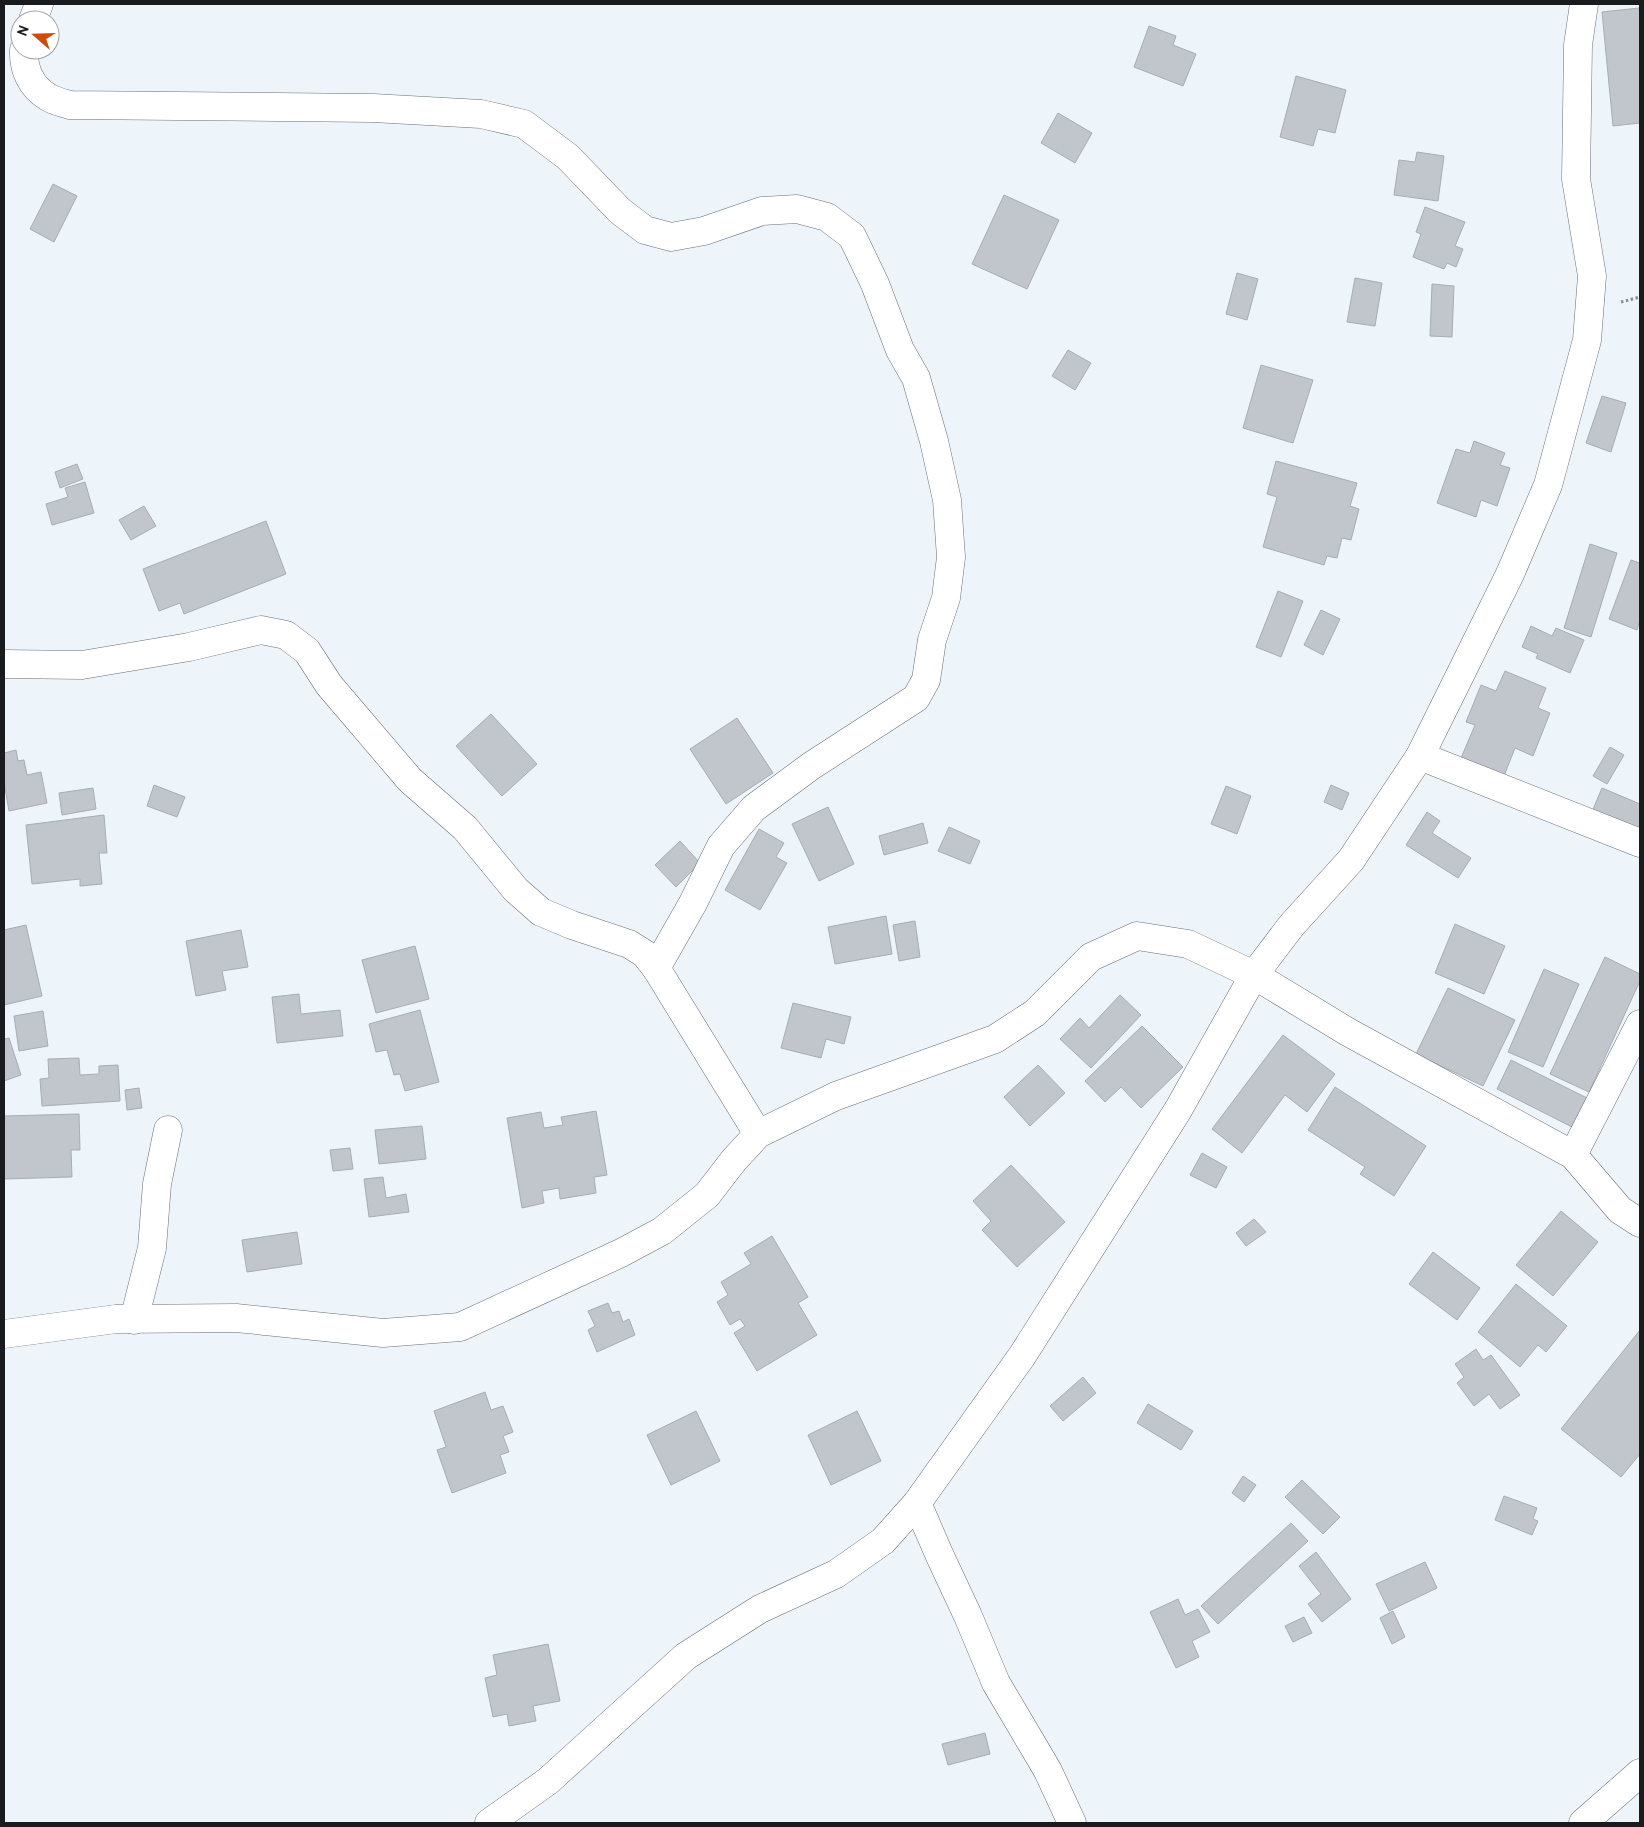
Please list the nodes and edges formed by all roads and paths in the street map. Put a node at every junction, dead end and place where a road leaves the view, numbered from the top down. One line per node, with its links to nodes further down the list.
1 (1584, 4): 4 (street)
2 (23, 60): 6 (street)
3 (4, 664): 6 (street)
4 (1420, 756): 5 (street); 7 (street)
5 (1640, 843)
6 (656, 968): 10 (street)
7 (1254, 975): 10 (street); 11 (street); 15 (street)
8 (1640, 1024): 11 (street)
9 (168, 1130): 13 (street)
10 (758, 1134): 13 (street)
11 (1573, 1155): 12 (street)
12 (1640, 1223)
13 (134, 1320): 14 (street)
14 (4, 1334)
15 (917, 1503): 17 (street); 18 (street)
16 (1640, 1773): 19 (street)
17 (489, 1823)
18 (1072, 1823)
19 (1583, 1823)

